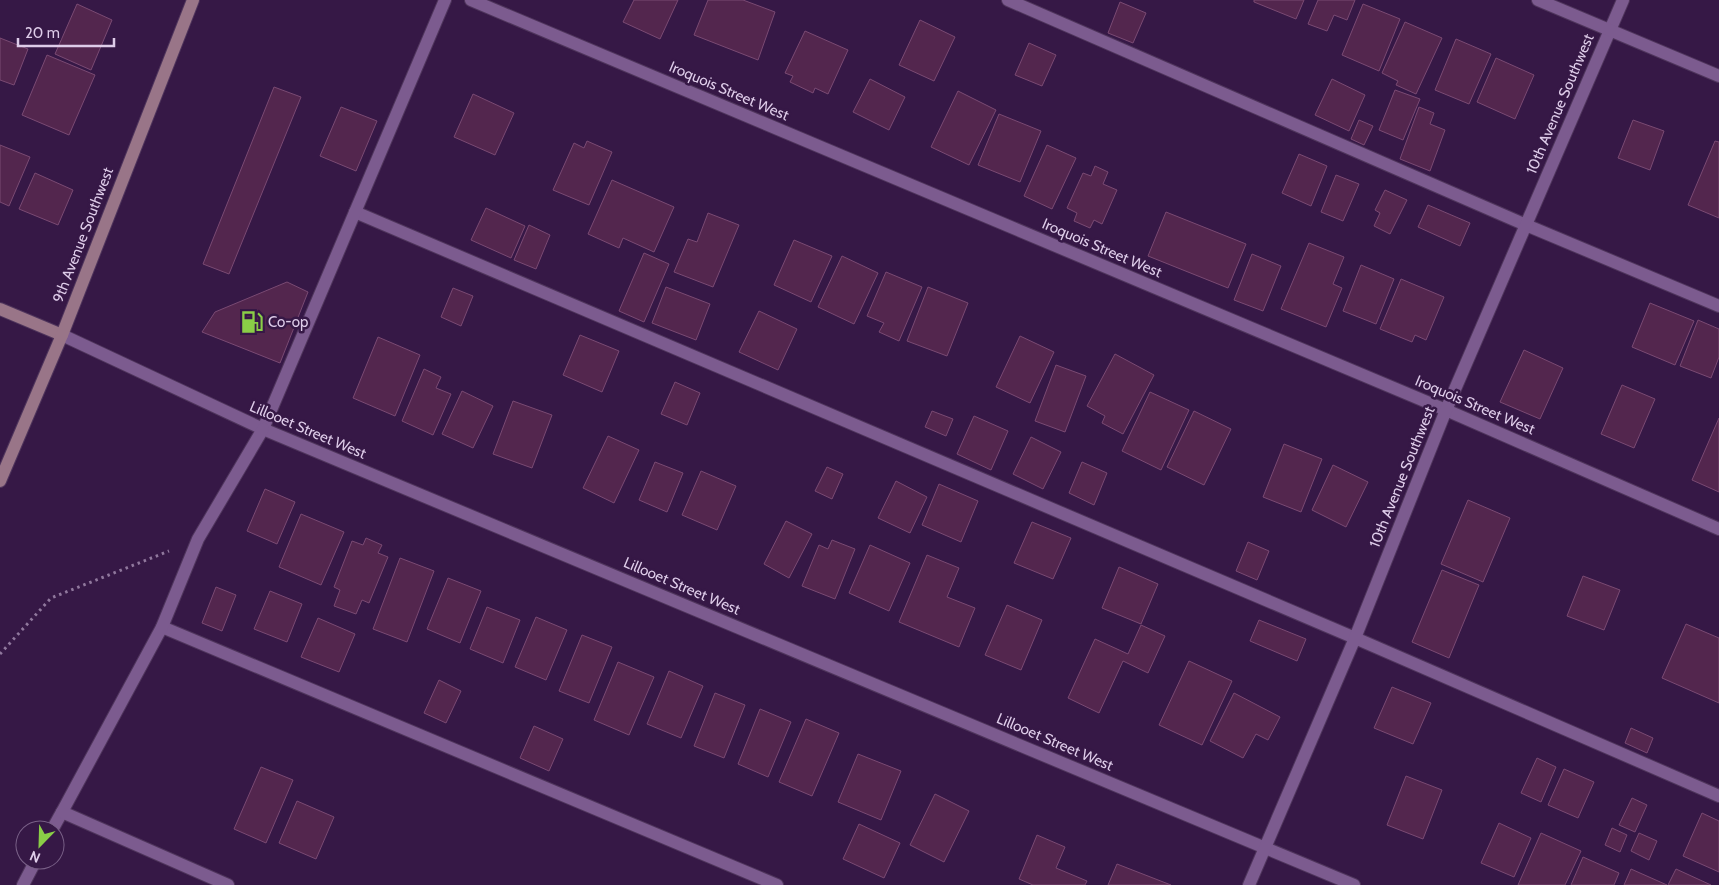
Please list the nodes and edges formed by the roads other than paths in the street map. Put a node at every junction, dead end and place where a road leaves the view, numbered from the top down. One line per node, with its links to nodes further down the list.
1 (193, 0): 13 (main road, 9th Avenue Southwest)
2 (445, 0): 9 (street)
3 (471, 0): 14 (street, Iroquois Street West)
4 (1008, 0): 10 (street)
5 (1538, 0): 7 (street)
6 (1623, 0): 7 (street, 10th Avenue Southwest)
7 (1609, 30): 8 (street); 10 (street, 10th Avenue Southwest)
8 (1719, 76)
9 (355, 212): 15 (street); 19 (street)
10 (1526, 225): 11 (street); 14 (street, 10th Avenue Southwest)
11 (1719, 306)
12 (0, 308): 13 (main road, Lillooet Street West)
13 (62, 335): 15 (street, Lillooet Street West); 16 (main road, 9th Avenue Southwest)
14 (1446, 410): 17 (street, Iroquois Street West); 19 (street, 10th Avenue Southwest)
15 (263, 429): 18 (street); 23 (street, Lillooet Street West)
16 (0, 481)
17 (1719, 529)
18 (162, 626): 21 (street); 27 (street)
19 (1355, 638): 20 (street); 23 (street, 10th Avenue Southwest)
20 (1719, 796)
21 (62, 812): 22 (street); 26 (street)
22 (58, 820)
23 (1265, 847): 28 (street, 10th Avenue Southwest); 29 (street, Lillooet Street West)
24 (31, 870): 25 (street)
25 (23, 885)
26 (228, 885)
27 (776, 885)
28 (1249, 885)
29 (1354, 885)

